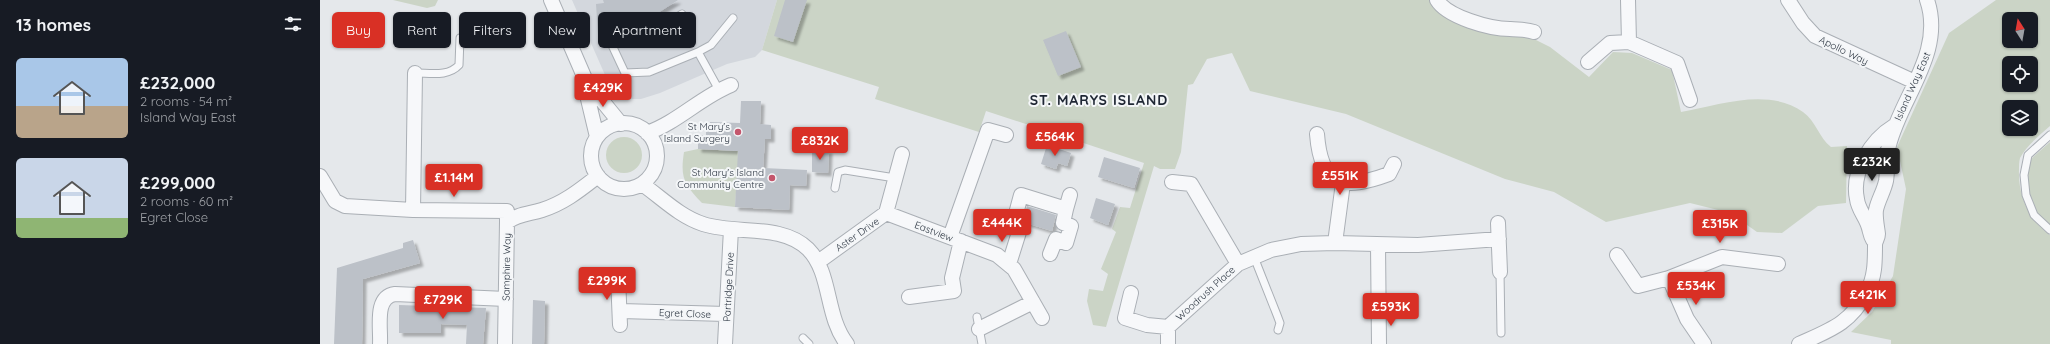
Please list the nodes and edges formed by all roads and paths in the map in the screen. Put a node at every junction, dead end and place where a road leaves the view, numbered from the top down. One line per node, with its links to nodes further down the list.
1 (550, 0): 14 (street)
2 (1437, 0): 7 (street)
3 (1628, 0): 8 (street)
4 (1788, 0): 15 (street, Apollo Way)
5 (1927, 0): 15 (street, Island Way East)
6 (732, 18): 11 (lane)
7 (1534, 32)
8 (1629, 42): 12 (street); 17 (street)
9 (460, 48): 13 (lane)
10 (613, 48): 11 (lane)
11 (698, 52): 16 (lane)
12 (1588, 62)
13 (415, 73): 36 (street)
14 (586, 81): 18 (street); 24 (street)
15 (1914, 82): 19 (street, Island Way East)
16 (725, 87): 20 (street)
17 (1690, 100)
18 (621, 124): 20 (street); 24 (street)
19 (1894, 126): 45 (street, Island Way East); 45 (street, Island Way East)
20 (647, 133): 32 (street)
21 (1317, 134): 31 (street)
22 (1006, 135): 42 (street)
23 (2050, 135): 41 (lane)
24 (597, 137): 28 (street)
25 (902, 154): 29 (street, Aster Drive)
26 (1394, 164): 31 (street)
27 (320, 176): 36 (street)
28 (598, 176): 32 (street); 38 (street, Samphire Way)
29 (896, 178): 33 (lane); 37 (street, Aster Drive)
30 (1172, 182): 52 (street)
31 (1343, 183): 44 (street)
32 (642, 184): 40 (street)
33 (835, 188)
34 (1070, 195): 35 (street)
35 (1066, 209): 47 (street); 51 (street)
36 (407, 210): 38 (street)
37 (886, 214): 42 (street, Eastview); 50 (street, Aster Drive)
38 (507, 222): 59 (street, Samphire Way)
39 (1498, 223): 43 (street)
40 (731, 229): 50 (street); 62 (street, Partridge Drive)
41 (2050, 230)
42 (956, 239): 51 (street, Eastview); 58 (street)
43 (1499, 239): 46 (street, Woodrush Place); 54 (street)
44 (1335, 243): 46 (street, Woodrush Place); 49 (street, Woodrush Place)
45 (1875, 243): 79 (street, Island Way East)
46 (1378, 245): 77 (street)
47 (1050, 254)
48 (1617, 255): 56 (street)
49 (1254, 257): 52 (street, Woodrush Place); 67 (lane)
50 (818, 262): 74 (street)
51 (1009, 264): 60 (street, Eastview)
52 (1238, 264): 66 (street, Woodrush Place)
53 (1778, 264): 56 (street)
54 (1500, 272): 68 (lane)
55 (618, 277): 61 (street)
56 (1670, 278): 78 (street)
57 (1132, 293): 66 (street)
58 (909, 297)
59 (506, 299): 70 (street); 71 (street, Samphire Way)
60 (1033, 302): 63 (street, Eastview); 64 (street)
61 (621, 311): 62 (street, Egret Close); 65 (street)
62 (726, 314): 72 (street, Partridge Drive)
63 (1042, 318)
64 (978, 323): 75 (lane)
65 (620, 325)
66 (1168, 327): 76 (street, Woodrush Place)
67 (1278, 330)
68 (1501, 333)
69 (803, 338): 73 (lane)
70 (380, 344)
71 (505, 344)
72 (725, 344)
73 (809, 344)
74 (846, 344)
75 (982, 344)
76 (1168, 344)
77 (1379, 344)
78 (1704, 344)
79 (1799, 344)

